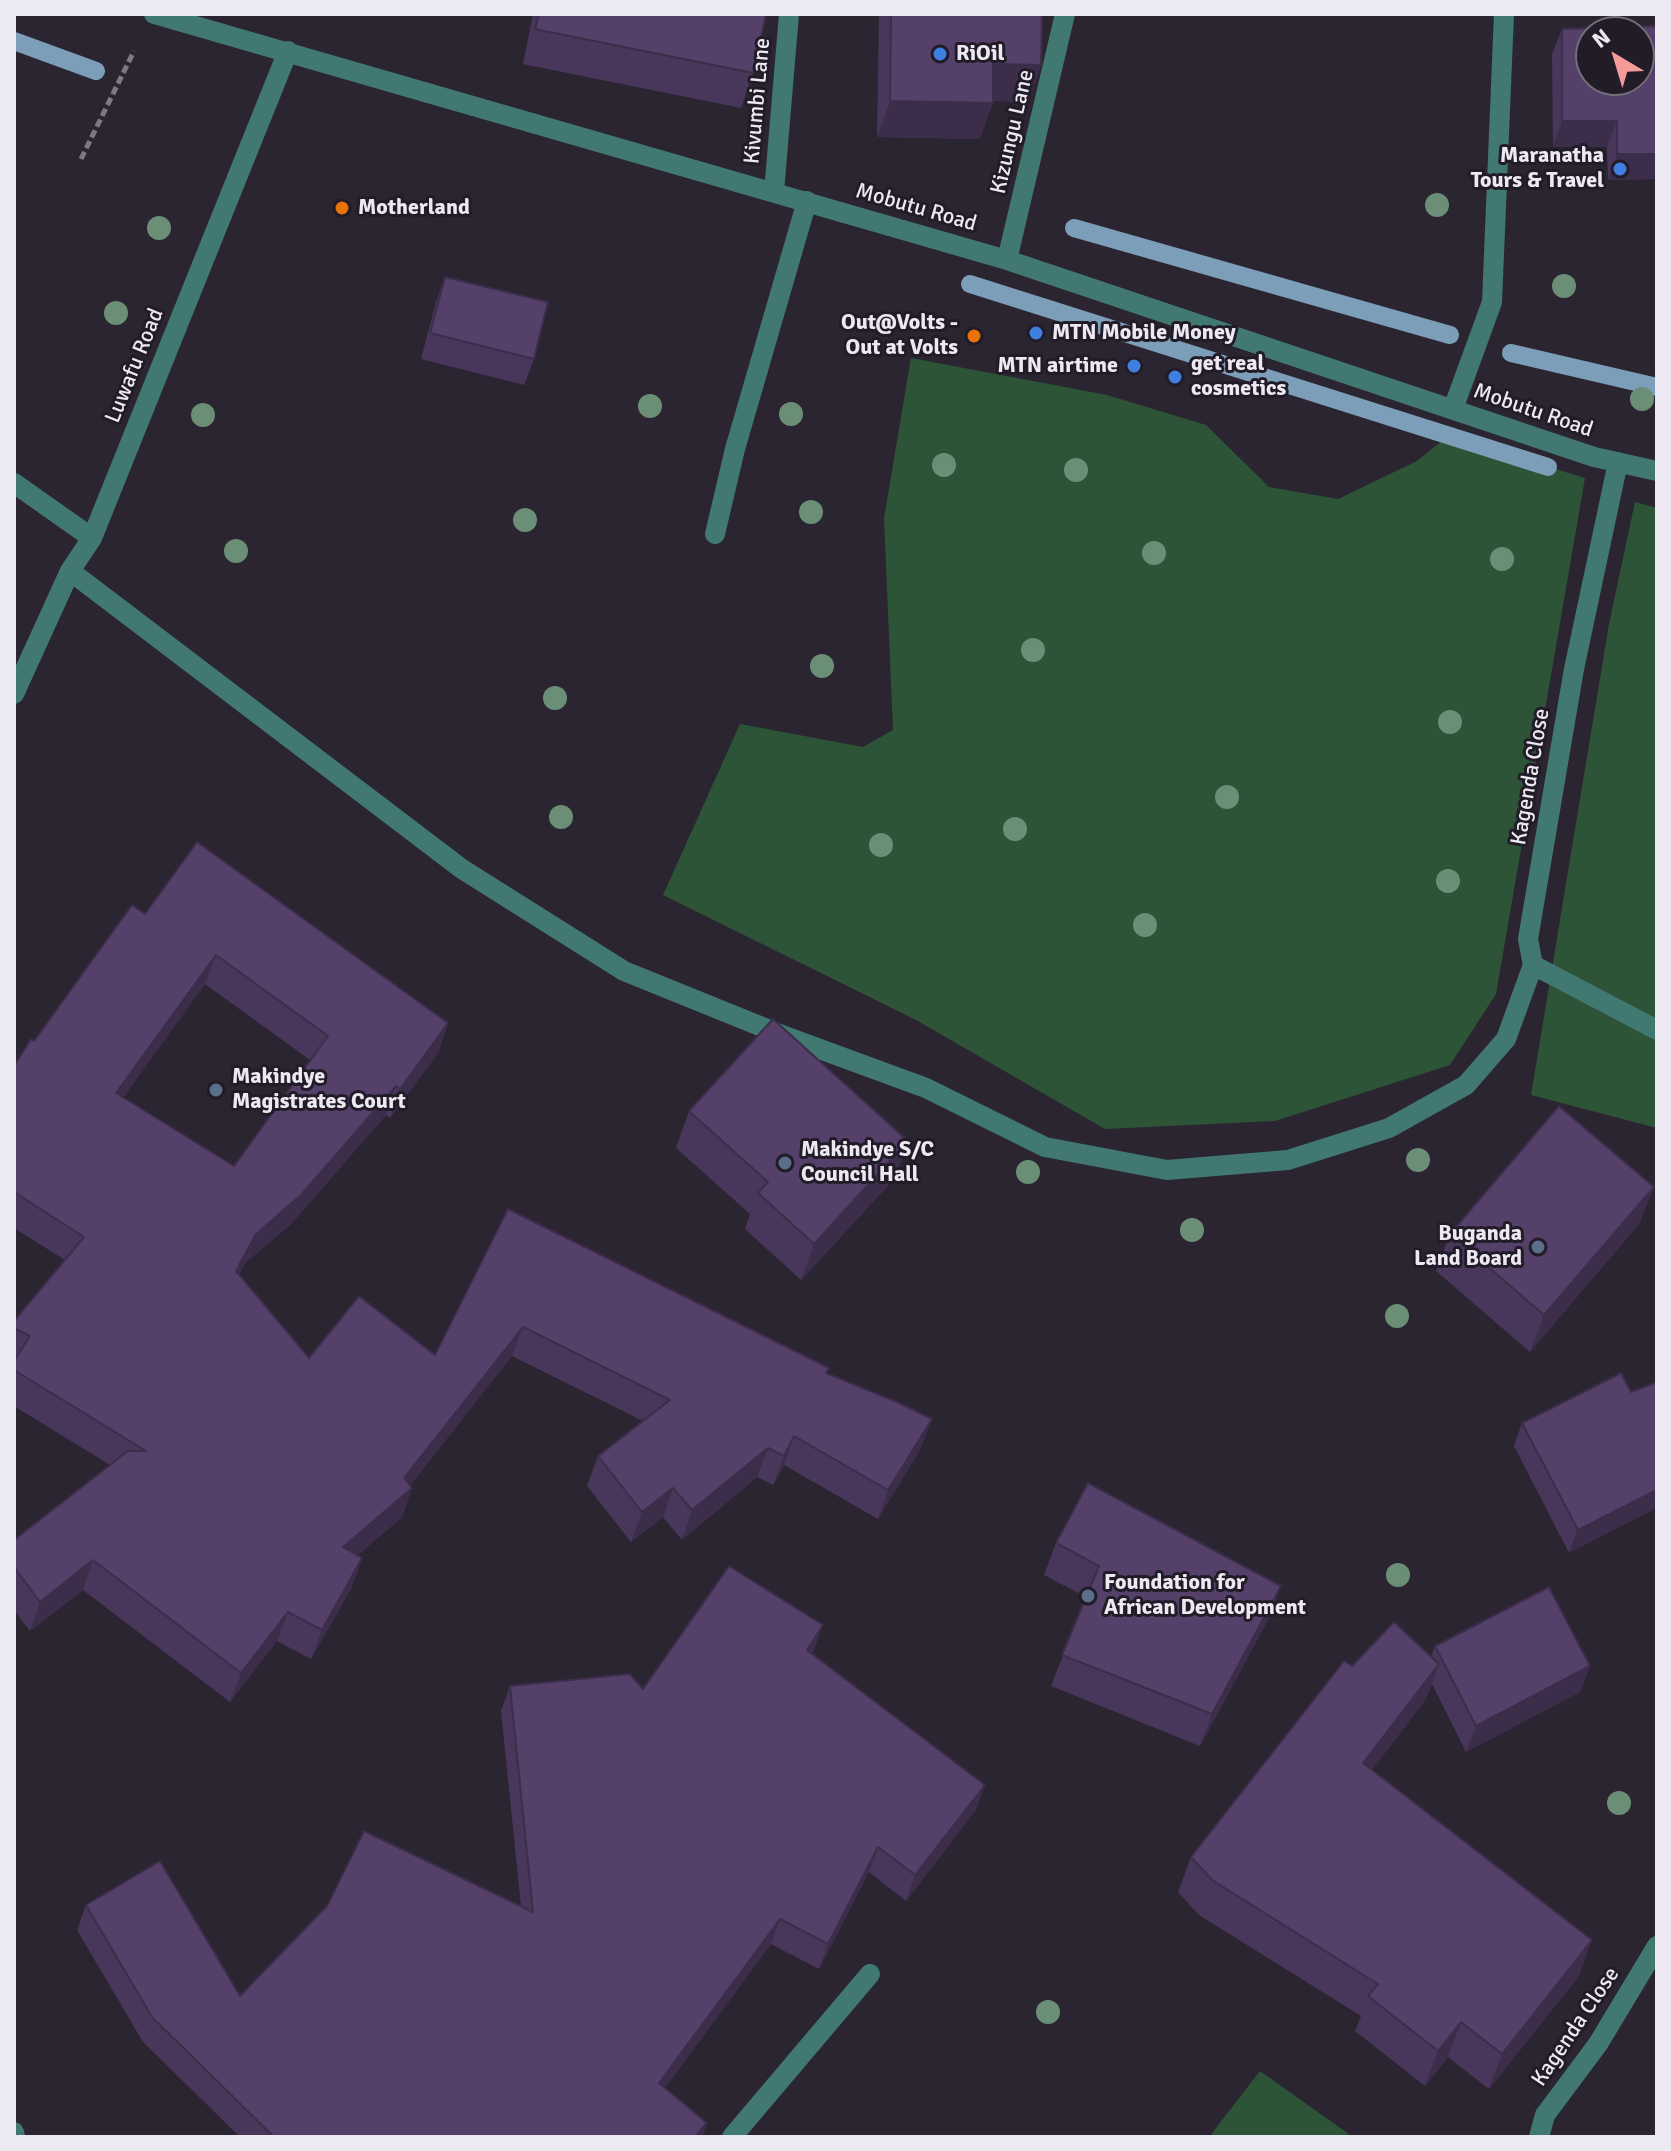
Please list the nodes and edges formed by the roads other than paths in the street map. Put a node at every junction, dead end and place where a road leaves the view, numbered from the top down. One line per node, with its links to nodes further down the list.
1 (154, 14): 5 (street, Mobutu Road)
2 (789, 14): 6 (street, Kivumbi Lane)
3 (1065, 14): 8 (street, Kizungu Lane)
4 (1504, 14): 9 (street)
5 (288, 51): 6 (street, Mobutu Road); 14 (street, Luwafu Road)
6 (774, 192): 7 (street, Mobutu Road)
7 (807, 201): 8 (street, Mobutu Road); 13 (street)
8 (1007, 260): 9 (street, Mobutu Road)
9 (1453, 409): 10 (street, Mobutu Road)
10 (1618, 462): 11 (street, Mobutu Road); 17 (street, Kagenda Close)
11 (1657, 471)
12 (14, 483): 14 (street)
13 (715, 534)
14 (92, 538): 15 (street, Luwafu Road)
15 (70, 571): 16 (street, Luwafu Road); 17 (street)
16 (14, 694)
17 (1533, 965): 18 (street)
18 (1657, 1030)
19 (1657, 1946): 22 (street, Kagenda Close)
20 (870, 1974): 21 (street)
21 (732, 2137)
22 (1539, 2137)

